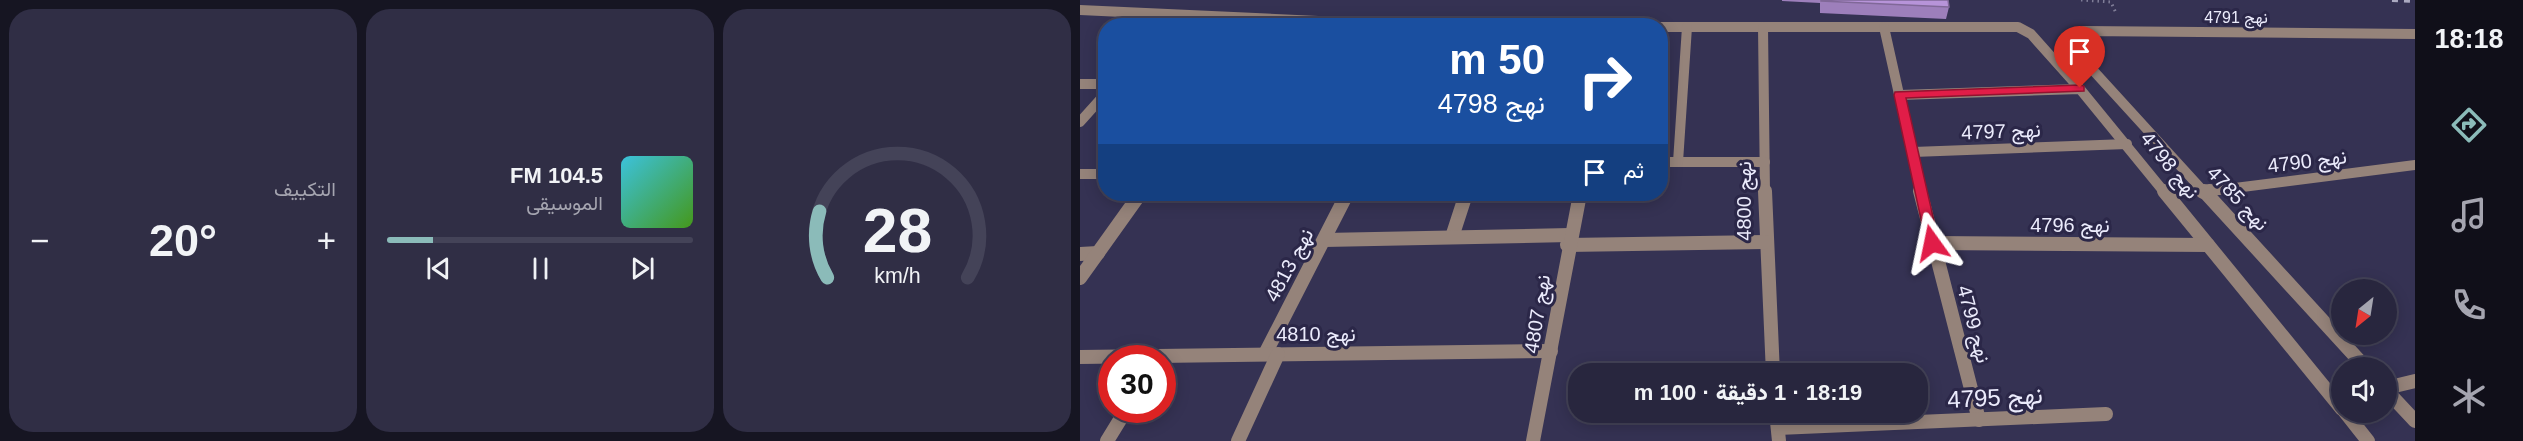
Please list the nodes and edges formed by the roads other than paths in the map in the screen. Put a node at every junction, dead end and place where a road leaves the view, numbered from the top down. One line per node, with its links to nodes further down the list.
1 (1080, 10): 2 (street)
2 (1203, 18)
3 (1668, 27): 4 (street, نهج 4798)
4 (1687, 27): 5 (street, نهج 4798); 18 (street)
5 (1763, 27): 6 (street, نهج 4798); 19 (street, نهج 4800)
6 (1884, 27): 11 (street, نهج 4798); 12 (street, نهج 4799)
7 (2415, 34): 8 (street, نهج 4791)
8 (2080, 56): 23 (street, نهج 4785)
9 (1080, 84): 10 (street)
10 (1098, 84)
11 (2080, 88): 12 (street); 15 (street, نهج 4798)
12 (1900, 95): 16 (street, نهج 4799)
13 (1098, 102): 14 (street)
14 (1080, 122)
15 (2127, 144): 16 (street, نهج 4797); 33 (street, نهج 4798)
16 (1913, 152): 32 (street, نهج 4799)
17 (1668, 162): 18 (street)
18 (1678, 162): 19 (street)
19 (1765, 162): 31 (street, نهج 4800)
20 (2415, 165): 23 (street, نهج 4790)
21 (1080, 174): 22 (street)
22 (1098, 174)
23 (2203, 192): 42 (street, نهج 4785)
24 (1135, 201): 34 (street)
25 (1344, 201): 29 (street, نهج 4813)
26 (1464, 201): 28 (street)
27 (1578, 201): 30 (street, نهج 4807)
28 (1452, 237): 29 (street); 30 (street)
29 (1324, 240): 38 (street, نهج 4813)
30 (1569, 240): 31 (street); 37 (street, نهج 4807)
31 (1765, 242): 43 (street, نهج 4800)
32 (1932, 243): 33 (street, نهج 4796); 49 (street, نهج 4799)
33 (2208, 245): 46 (street, نهج 4798)
34 (1098, 253): 35 (street); 36 (street)
35 (1080, 254)
36 (1080, 278)
37 (1551, 351): 38 (street, نهج 4810); 56 (street, نهج 4807)
38 (1271, 354): 41 (street, نهج 4810); 55 (street, نهج 4813)
39 (1080, 357): 40 (street, نهج 4810)
40 (1098, 357)
41 (1176, 357)
42 (2356, 357)
43 (1772, 363)
44 (2415, 381): 45 (street)
45 (2397, 386)
46 (2331, 393)
47 (2397, 401): 50 (street)
48 (2106, 414): 49 (street, نهج 4795)
49 (1979, 420): 53 (street, نهج 4795)
50 (2415, 421)
51 (1118, 423): 54 (street)
52 (2354, 423): 57 (street, نهج 4798)
53 (1778, 435)
54 (1107, 441)
55 (1238, 441)
56 (1533, 441)
57 (2368, 441)

